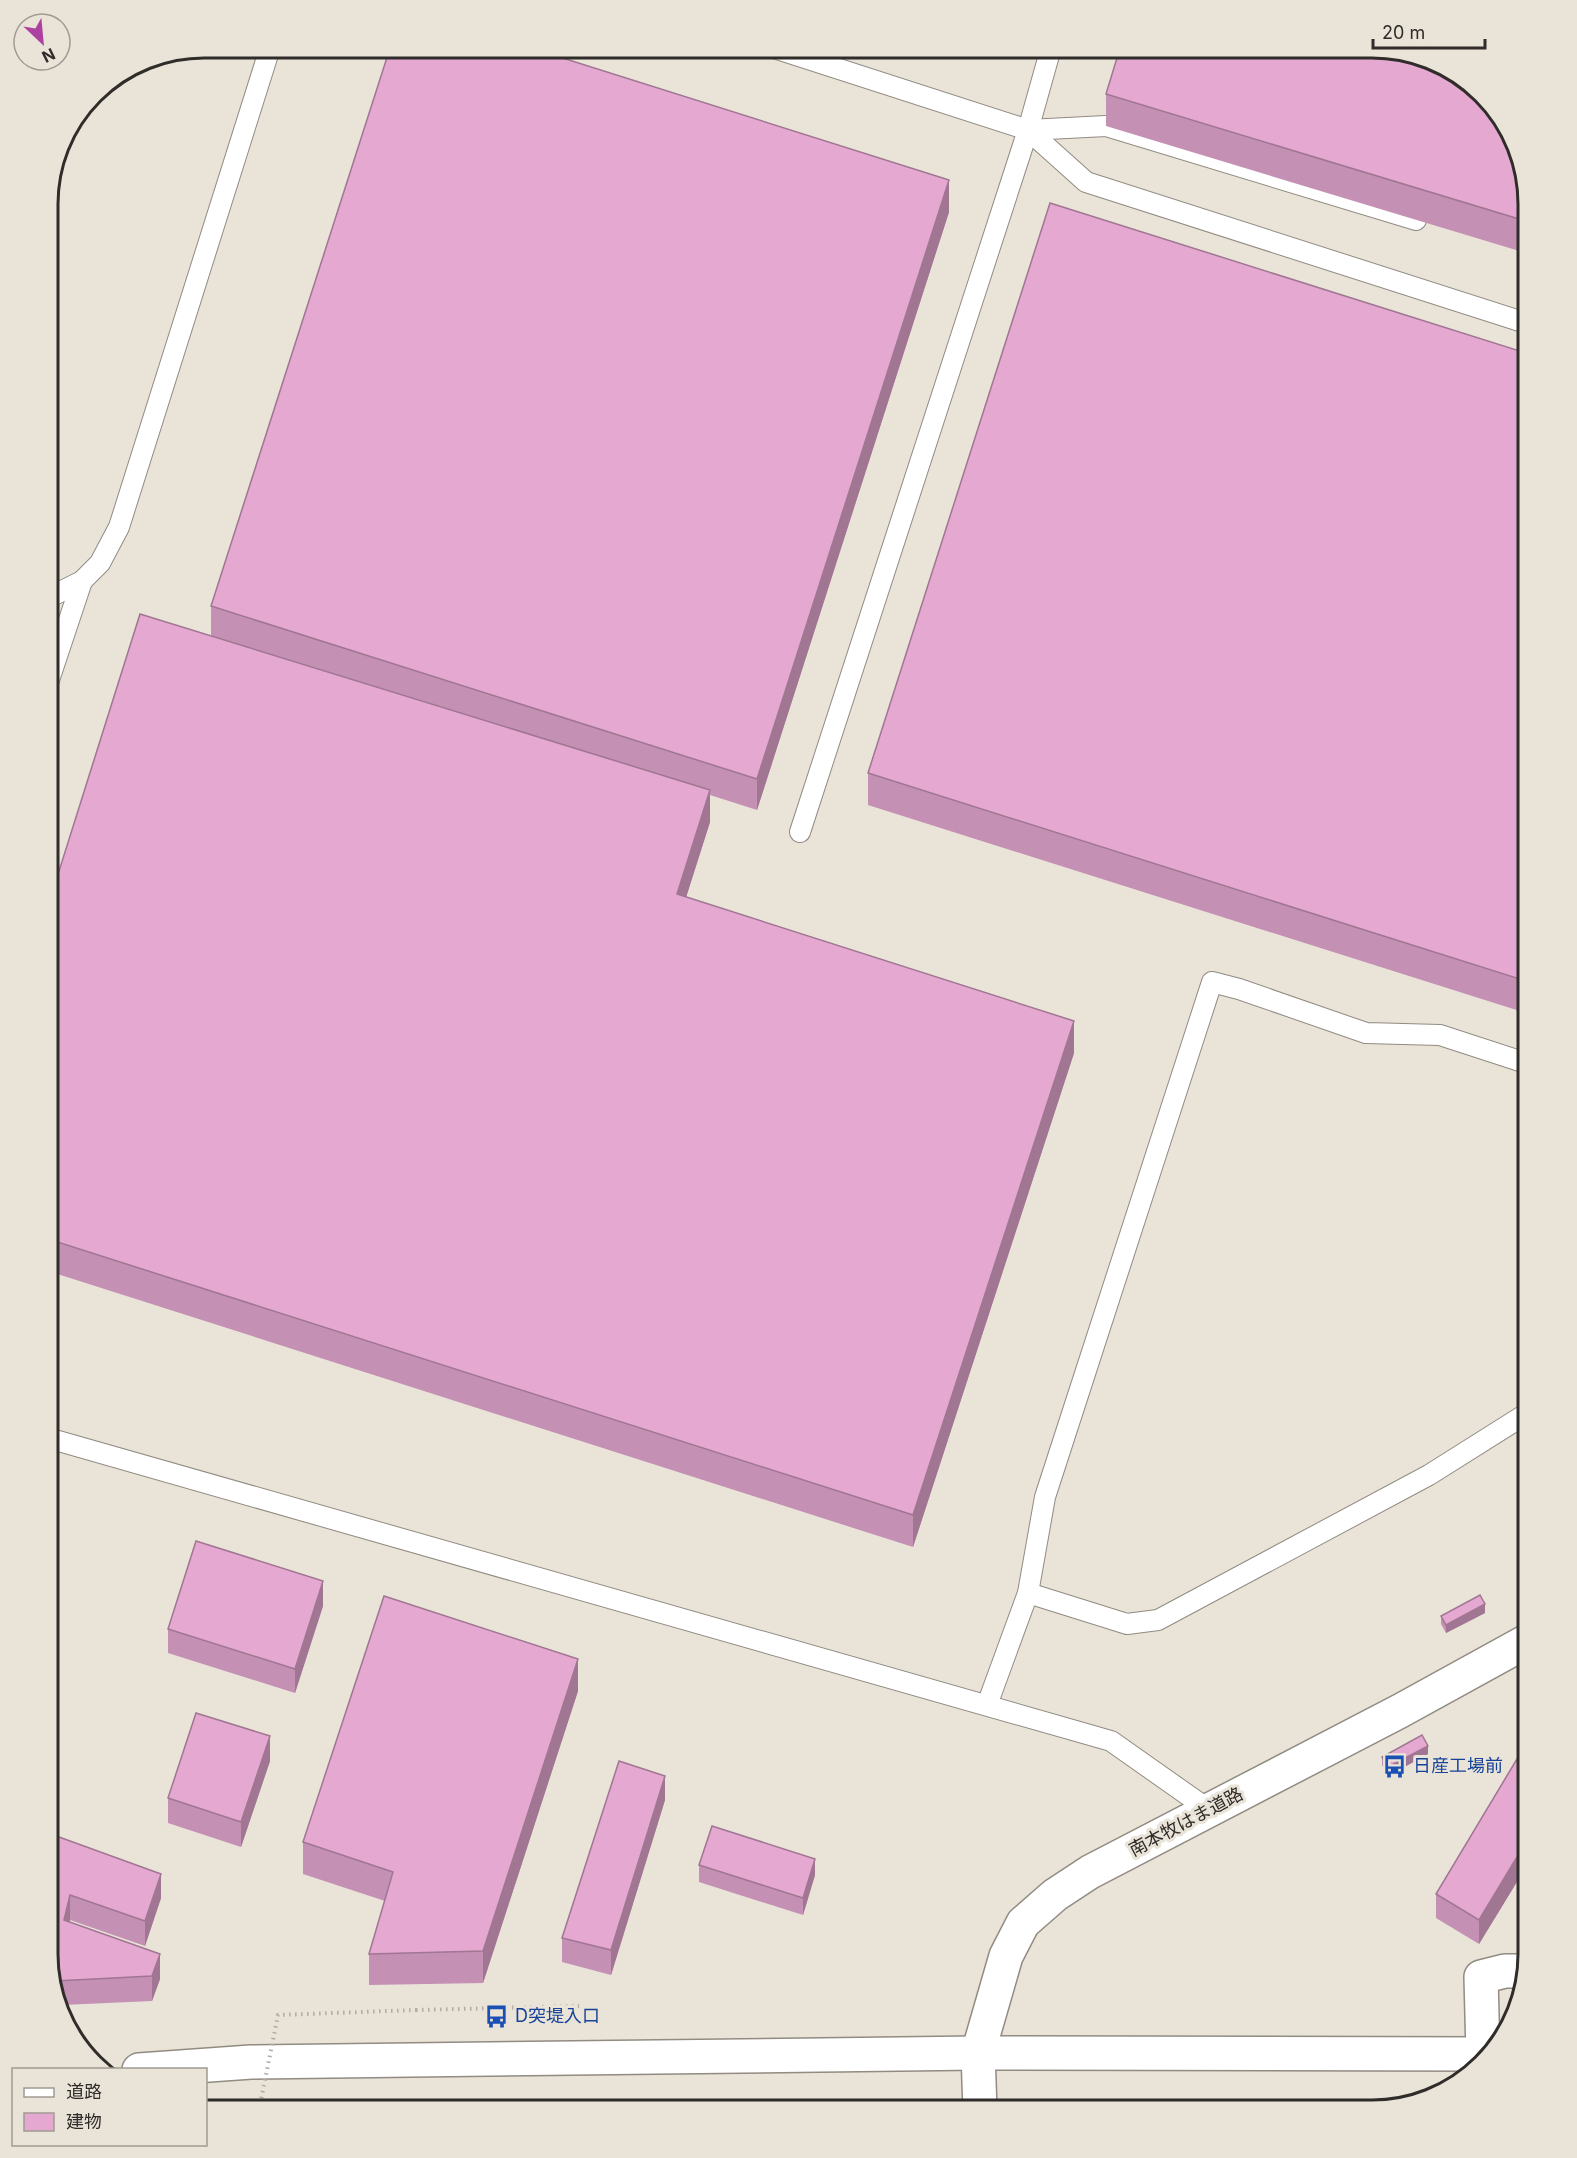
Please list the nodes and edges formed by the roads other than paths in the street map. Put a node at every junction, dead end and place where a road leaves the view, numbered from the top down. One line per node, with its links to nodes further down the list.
1 (267, 58): 7 (lane)
2 (807, 59): 4 (lane)
3 (1049, 59): 4 (lane)
4 (1028, 130): 5 (lane); 6 (lane); 10 (lane)
5 (1438, 226)
6 (1518, 320)
7 (82, 581): 8 (lane); 9 (lane)
8 (59, 593)
9 (59, 651)
10 (800, 832)
11 (1518, 1061): 14 (lane)
12 (1518, 1419): 14 (lane)
13 (58, 1441): 16 (lane)
14 (1028, 1593): 16 (lane)
15 (1518, 1646): 17 (street, 南本牧はま道路)
16 (987, 1705): 17 (lane)
17 (1209, 1810): 20 (street, 南本牧はま道路)
18 (1517, 1971): 19 (street)
19 (1484, 2047)
20 (978, 2053): 21 (street); 22 (street); 23 (street, 南本牧はま道路)
21 (1478, 2054)
22 (207, 2075)
23 (980, 2100)

